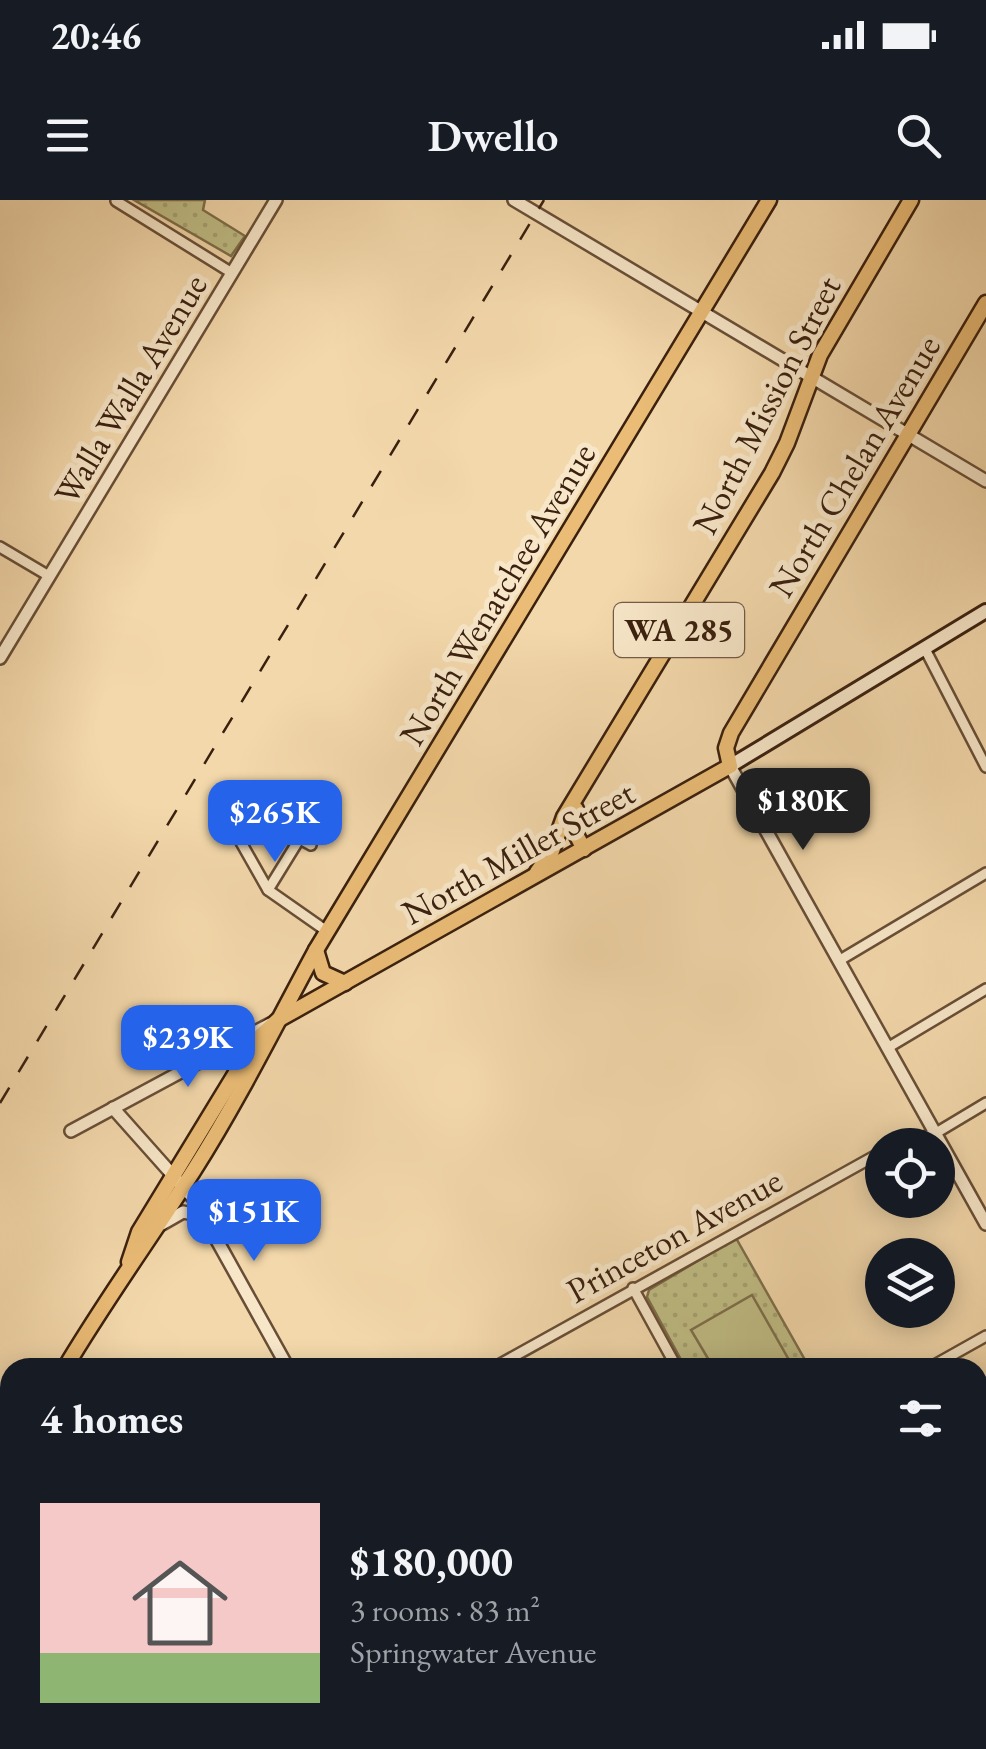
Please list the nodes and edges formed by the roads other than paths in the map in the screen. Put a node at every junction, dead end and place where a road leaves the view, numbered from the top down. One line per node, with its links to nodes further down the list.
1 (276, 200): 6 (street, Walla Walla Avenue)
2 (514, 200): 8 (street)
3 (768, 200): 8 (main road, North Wenatchee Avenue)
4 (911, 200): 9 (main road, North Mission Street / WA 285)
5 (116, 201): 6 (street)
6 (232, 273): 13 (street, Walla Walla Avenue)
7 (986, 303): 10 (main road, North Chelan Avenue / WA 285)
8 (702, 312): 9 (street); 26 (main road, North Wenatchee Avenue)
9 (809, 375): 10 (street); 19 (main road, North Mission Street / WA 285)
10 (907, 434): 11 (street); 17 (main road, North Chelan Avenue / WA 285)
11 (986, 481)
12 (0, 547): 13 (street)
13 (49, 576): 16 (street, Walla Walla Avenue)
14 (986, 611): 15 (main road, North Miller Street)
15 (925, 648): 17 (main road, North Miller Street); 18 (street)
16 (0, 658)
17 (730, 766): 22 (main road, North Miller Street); 28 (street)
18 (986, 768)
19 (580, 792): 22 (main road); 24 (main road, North Mission Street / WA 285)
20 (300, 838): 21 (street); 25 (street); 25 (street)
21 (312, 845)
22 (584, 848): 24 (main road, North Miller Street)
23 (986, 873): 28 (street)
24 (534, 877): 29 (main road, North Miller Street)
25 (268, 890): 26 (street)
26 (328, 932): 27 (main road, North Wenatchee Avenue)
27 (316, 950): 29 (main road); 31 (main road, North Wenatchee Avenue)
28 (840, 960): 32 (street)
29 (344, 983): 31 (main road, North Miller Street)
30 (986, 989): 32 (street)
31 (278, 1020): 34 (street, North Miller Street); 40 (main road, North Wenatchee Avenue)
32 (889, 1047): 35 (street)
33 (986, 1103): 36 (street)
34 (113, 1108): 37 (street, North Miller Street); 40 (street)
35 (933, 1128)
36 (944, 1128)
37 (71, 1131)
38 (865, 1161): 45 (street, Princeton Avenue)
39 (955, 1167): 42 (street)
40 (179, 1180): 41 (street); 43 (main road, North Wenatchee Avenue); 44 (main road, North Wenatchee Avenue)
41 (204, 1216): 43 (street); 48 (street)
42 (985, 1221)
43 (158, 1226): 44 (main road, North Wenatchee Avenue)
44 (127, 1268): 47 (main road, North Wenatchee Avenue)
45 (632, 1288): 49 (street, Princeton Avenue); 50 (street)
46 (986, 1336): 51 (street)
47 (72, 1358)
48 (282, 1358)
49 (510, 1358)
50 (670, 1358)
51 (948, 1358)

